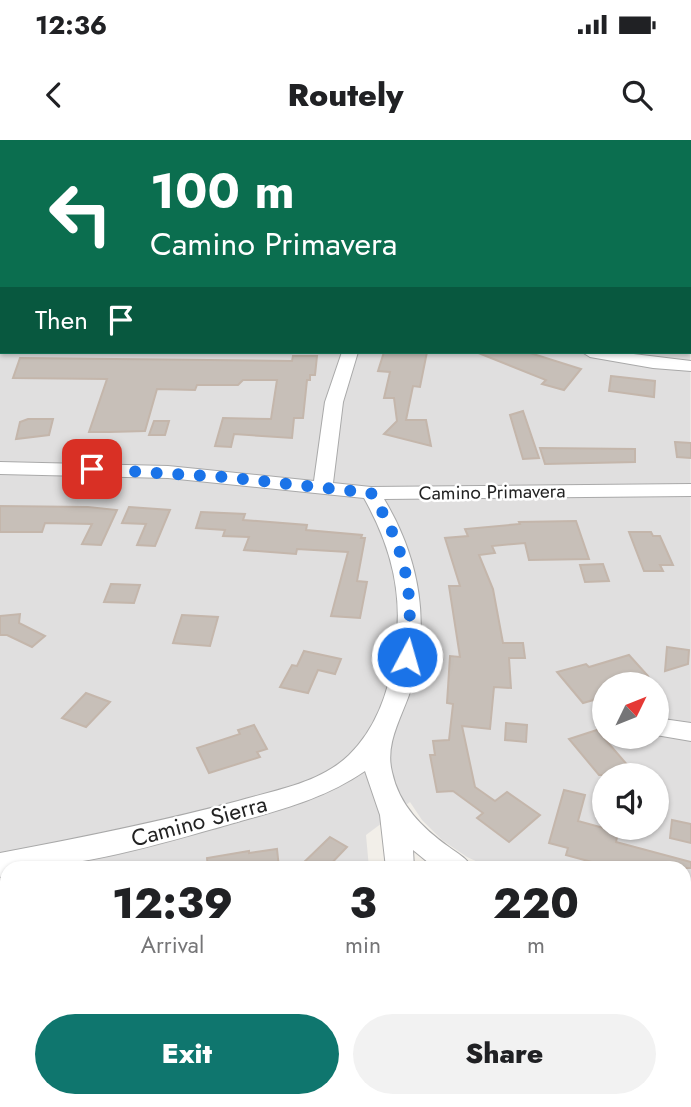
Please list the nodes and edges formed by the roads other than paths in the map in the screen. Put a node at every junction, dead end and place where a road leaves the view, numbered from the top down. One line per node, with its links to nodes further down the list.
1 (349, 354): 5 (street)
2 (602, 354): 3 (street)
3 (691, 366)
4 (0, 468): 5 (street, Camino Primavera)
5 (321, 489): 7 (street, Camino Primavera)
6 (691, 490): 7 (street, Camino Primavera)
7 (371, 493): 10 (street)
8 (669, 729): 9 (street)
9 (691, 732)
10 (380, 737): 11 (street); 12 (street, Camino Sierra)
11 (393, 812): 13 (street); 14 (street)
12 (25, 861)
13 (399, 861)
14 (446, 861)

